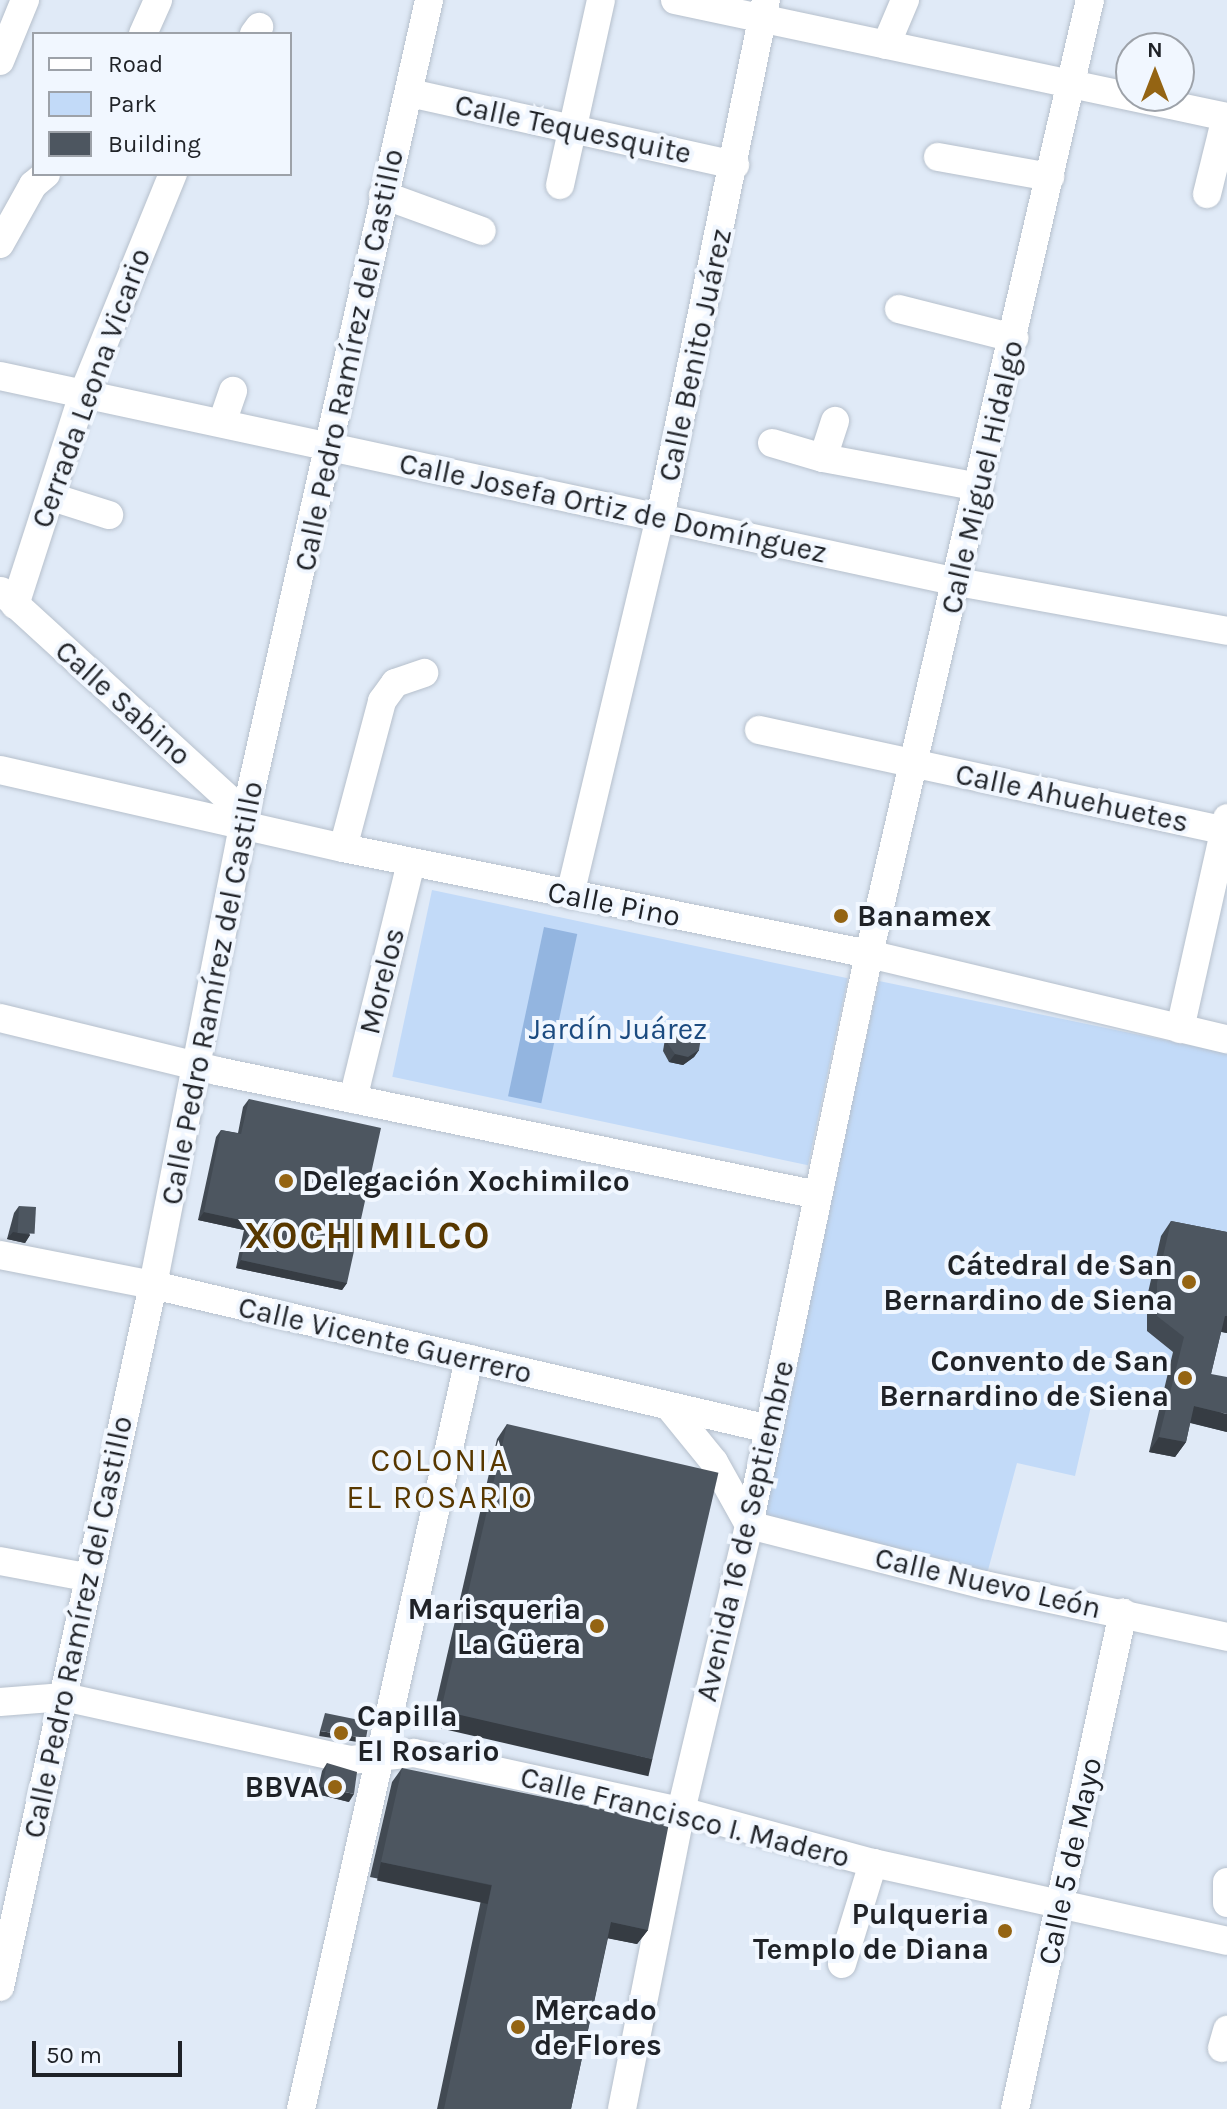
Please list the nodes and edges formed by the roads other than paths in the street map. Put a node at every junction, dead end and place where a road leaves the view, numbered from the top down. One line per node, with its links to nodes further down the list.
1 (25, 0): 11 (street)
2 (158, 0): 9 (street)
3 (429, 0): 13 (street, Calle Pedro Ramírez del Castillo)
4 (601, 0): 15 (street)
5 (675, 0): 8 (street)
6 (905, 0): 10 (street)
7 (1090, 0): 12 (street, Calle Miguel Hidalgo)
8 (764, 10): 10 (street); 17 (street, Calle Benito Juárez)
9 (144, 32)
10 (886, 45): 12 (street)
11 (0, 61)
12 (1072, 84): 14 (street); 20 (street, Calle Miguel Hidalgo)
13 (410, 93): 15 (street, Calle Tequesquite); 23 (street, Calle Pedro Ramírez del Castillo)
14 (1227, 117): 22 (street)
15 (569, 128): 17 (street, Calle Tequesquite); 21 (street)
16 (938, 157): 20 (street)
17 (735, 165): 39 (street, Calle Benito Juárez)
18 (44, 176): 25 (street)
19 (172, 176): 30 (street, Cerrada Leona Vicario)
20 (1050, 177): 27 (street, Calle Miguel Hidalgo)
21 (560, 185)
22 (1207, 194)
23 (383, 195): 24 (street); 34 (street, Calle Pedro Ramírez del Castillo)
24 (482, 231)
25 (0, 244)
26 (899, 309): 27 (street)
27 (1014, 338): 36 (street, Calle Miguel Hidalgo)
28 (0, 376): 30 (street, Calle Josefa Ortiz de Domínguez)
29 (233, 391): 32 (street)
30 (83, 394): 32 (street, Calle Josefa Ortiz de Domínguez); 37 (street, Cerrada Leona Vicario)
31 (835, 421): 35 (street)
32 (222, 423): 34 (street, Calle Josefa Ortiz de Domínguez)
33 (772, 443): 35 (street)
34 (331, 448): 39 (street, Calle Josefa Ortiz de Domínguez); 47 (street, Calle Pedro Ramírez del Castillo)
35 (823, 458): 36 (street)
36 (979, 487): 40 (street, Calle Miguel Hidalgo)
37 (52, 497): 38 (street); 41 (street, Cerrada Leona Vicario)
38 (109, 515)
39 (660, 518): 40 (street, Calle Josefa Ortiz de Domínguez); 51 (street, Calle Benito Juárez)
40 (958, 582): 42 (street, Calle Josefa Ortiz de Domínguez); 45 (street, Calle Miguel Hidalgo)
41 (8, 598): 47 (street, Calle Sabino)
42 (1227, 631)
43 (424, 673): 49 (street)
44 (759, 730): 45 (street, Calle Ahuehuetes)
45 (916, 765): 48 (street, Calle Ahuehuetes); 52 (street, Calle Miguel Hidalgo)
46 (0, 770): 47 (street, Calle Pino)
47 (245, 820): 49 (street, Calle Pino); 56 (street, Calle Pedro Ramírez del Castillo)
48 (1226, 826): 54 (street)
49 (343, 848): 50 (street, Calle Pino)
50 (411, 863): 51 (street, Calle Pino); 57 (street, Morelos)
51 (570, 895): 52 (street, Calle Pino)
52 (869, 954): 54 (street, Calle Pino); 58 (street, Avenida 16 de Septiembre)
53 (0, 1018): 56 (street)
54 (1180, 1029): 55 (street, Calle Pino)
55 (1227, 1039)
56 (198, 1065): 57 (street); 60 (street, Calle Pedro Ramírez del Castillo)
57 (353, 1099): 58 (street)
58 (818, 1195): 63 (street, Avenida 16 de Septiembre)
59 (0, 1255): 60 (street, Calle Vicente Guerrero)
60 (153, 1285): 61 (street, Calle Vicente Guerrero); 66 (street, Calle Pedro Ramírez del Castillo)
61 (469, 1359): 62 (street, Calle Vicente Guerrero); 71 (street)
62 (671, 1409): 63 (street, Calle Vicente Guerrero); 64 (street)
63 (769, 1429): 64 (street, Avenida 16 de Septiembre)
64 (749, 1525): 67 (street, Calle Nuevo León); 72 (street, Avenida 16 de Septiembre)
65 (0, 1561): 66 (street)
66 (86, 1577): 69 (street, Calle Pedro Ramírez del Castillo)
67 (1123, 1613): 68 (street, Calle Nuevo León); 76 (street, Calle 5 de Mayo)
68 (1227, 1637)
69 (64, 1697): 70 (street, Calle Francisco I. Madero); 71 (street, Calle Francisco I. Madero); 79 (street, Calle Pedro Ramírez del Castillo)
70 (0, 1702)
71 (377, 1755): 72 (street, Calle Francisco I. Madero); 80 (street)
72 (681, 1811): 73 (street, Calle Francisco I. Madero); 81 (street, Avenida 16 de Septiembre)
73 (873, 1863): 76 (street, Calle Francisco I. Madero); 78 (street)
74 (1227, 1882): 75 (street)
75 (1227, 1903)
76 (1061, 1906): 77 (street, Calle Francisco I. Madero); 82 (street, Calle 5 de Mayo)
77 (1226, 1936)
78 (842, 1964)
79 (0, 1987)
80 (301, 2109)
81 (622, 2109)
82 (1015, 2109)

